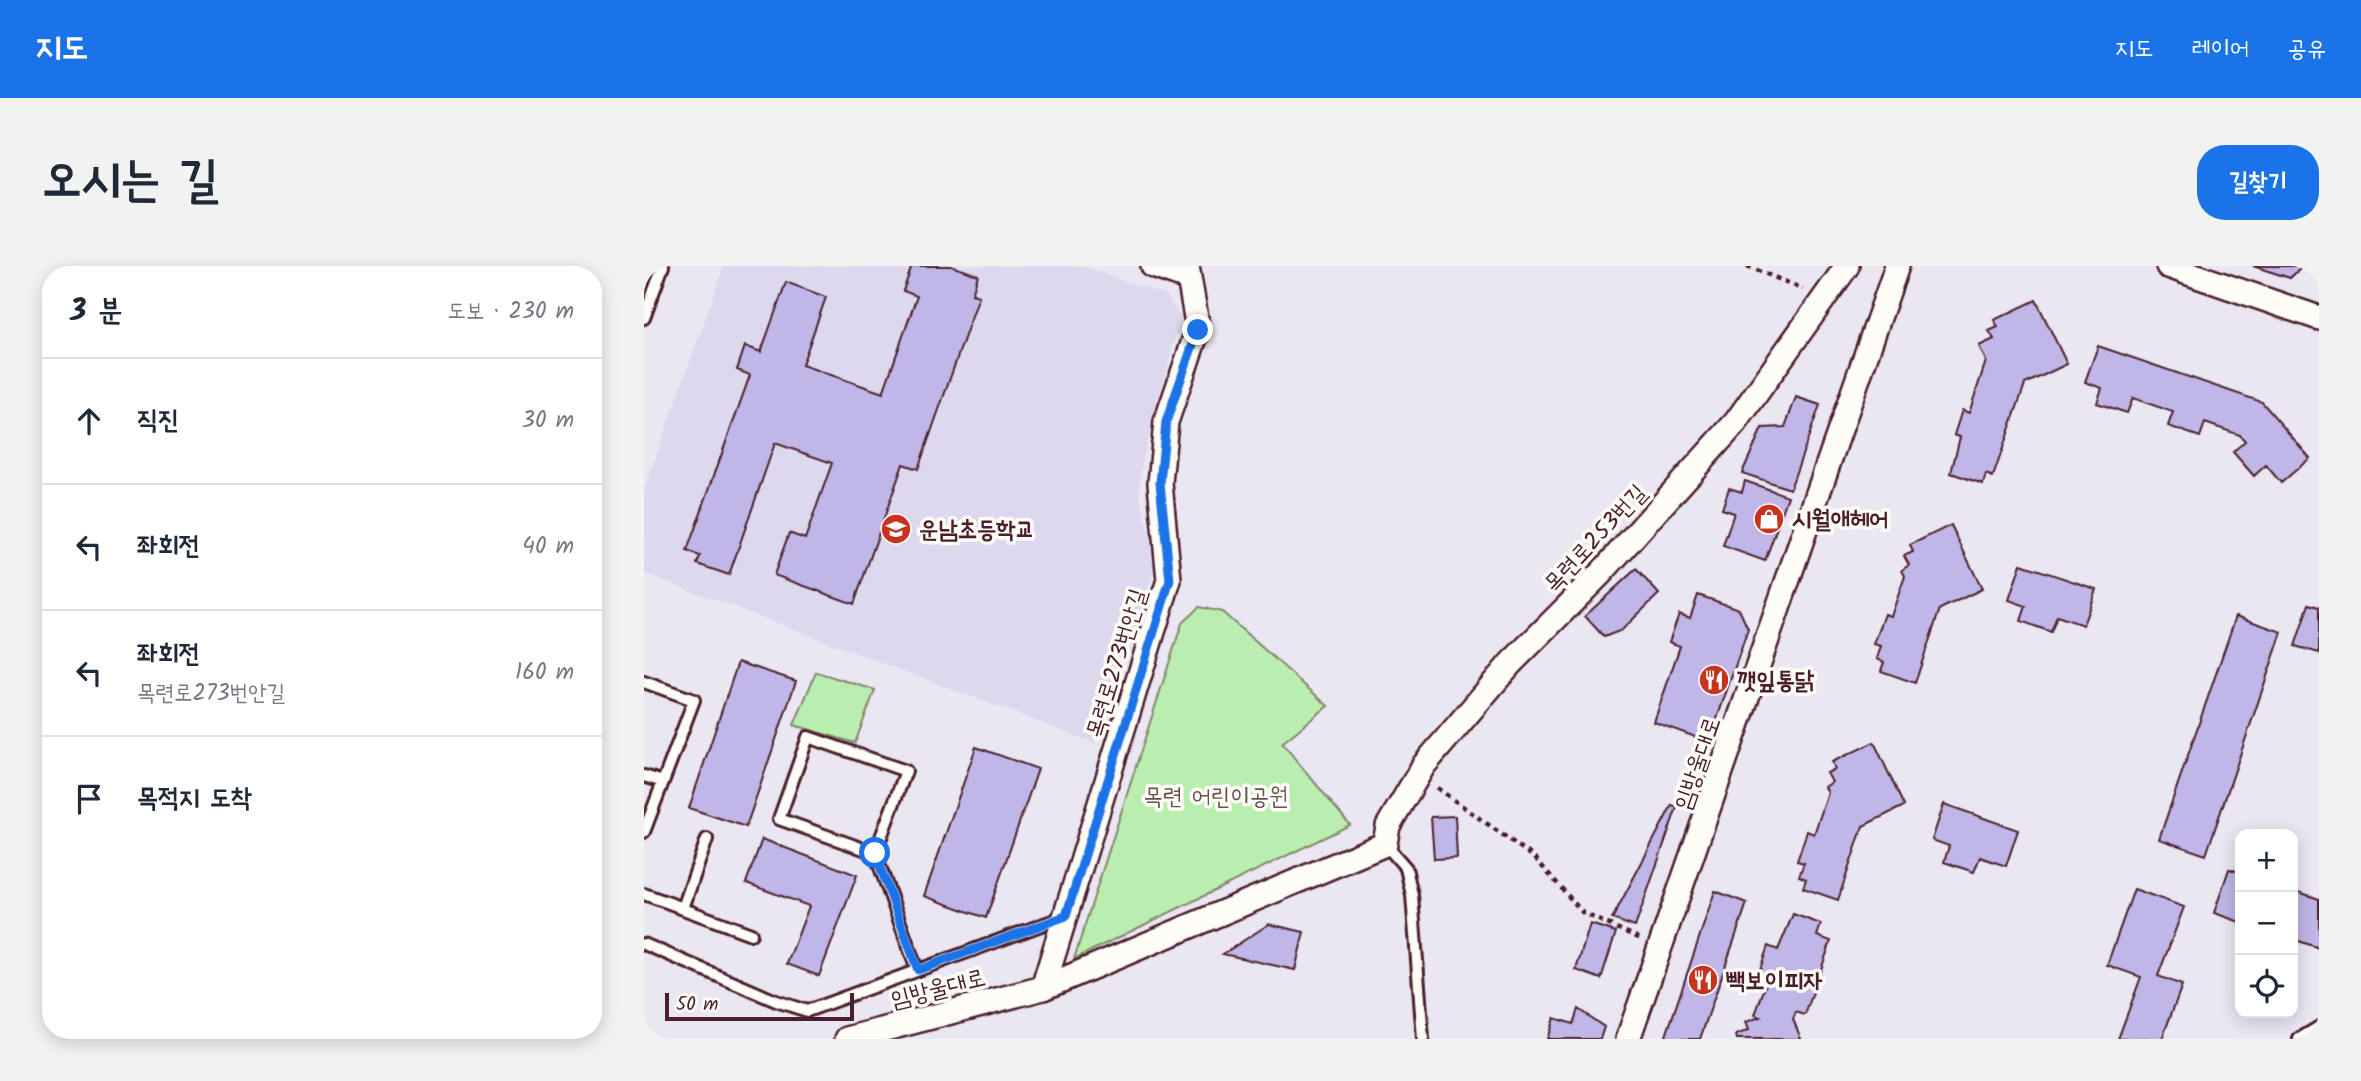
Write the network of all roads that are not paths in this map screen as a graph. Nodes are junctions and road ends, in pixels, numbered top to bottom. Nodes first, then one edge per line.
1 (663, 266) edge
2 (1153, 266) edge
3 (1847, 266) edge
4 (1897, 266) edge
5 (2168, 266) edge
6 (1187, 272) edge
7 (644, 318) edge
8 (2319, 318) edge
9 (644, 682) edge
10 (644, 776) edge
11 (663, 782) junction
12 (644, 832) edge
13 (707, 839) dead end
14 (1385, 844) junction
15 (875, 853) junction
16 (644, 894) edge
17 (1066, 916) junction
18 (751, 934) dead end
19 (644, 944) edge
20 (918, 970) junction
21 (1043, 988) junction
22 (2319, 1027) edge
23 (847, 1039) edge
24 (1423, 1039) edge
25 (1628, 1039) edge
26 (2299, 1039) edge

1 - 7 lane
2 - 6 street
3 - 14 street, 목련로253번길
4 - 25 street, 임방울대로
5 - 8 street
6 - 17 street, 목련로273번안길
9 - 11 lane
10 - 11 lane
11 - 12 lane
13 - 16 lane
14 - 21 street, 임방울대로
14 - 24 lane
15 - 15 lane
15 - 20 lane
16 - 18 lane
17 - 20 lane
17 - 21 street, 목련로273번안길
19 - 20 lane
21 - 23 street, 임방울대로
22 - 26 lane

